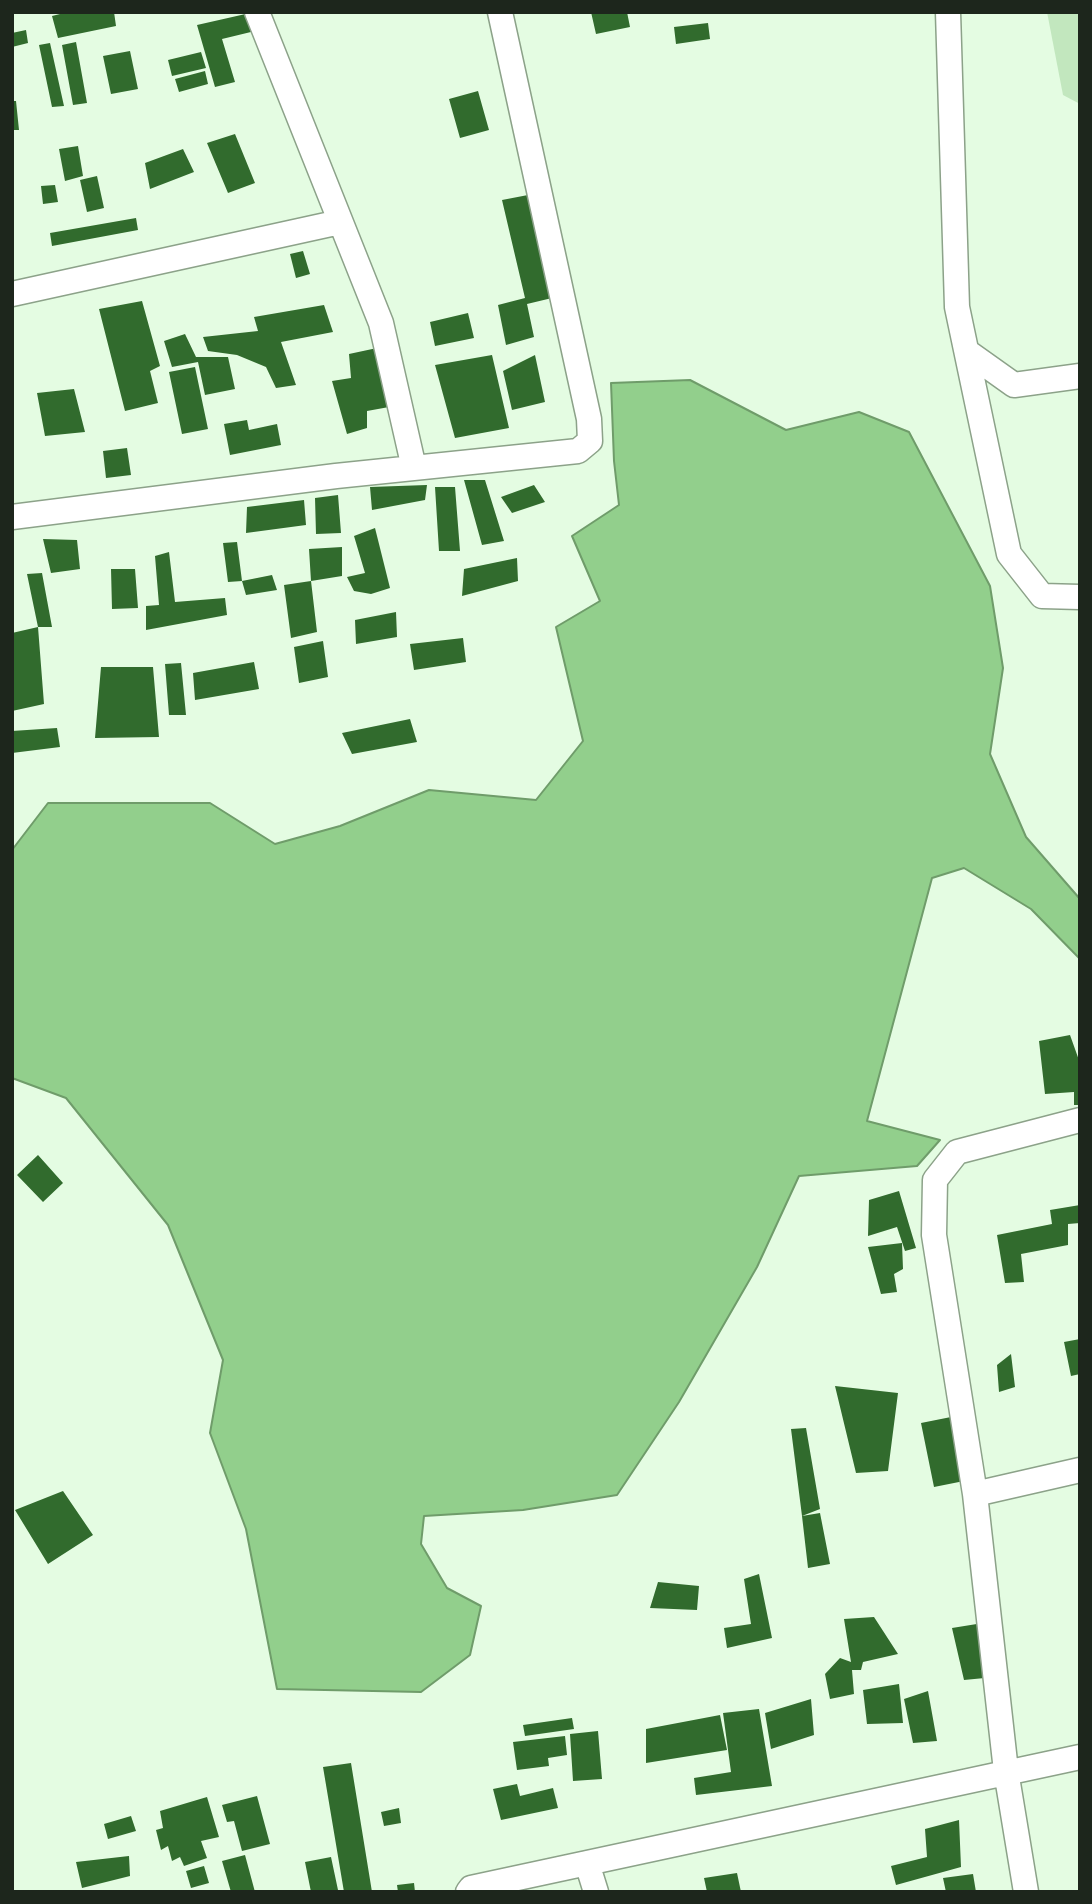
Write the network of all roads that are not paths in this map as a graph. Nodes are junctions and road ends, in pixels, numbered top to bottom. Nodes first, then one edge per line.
1 (257, 12) edge
2 (500, 12) edge
3 (948, 12) edge
4 (340, 222) junction
5 (12, 294) edge
6 (969, 353) junction
7 (1080, 376) edge
8 (414, 468) junction
9 (12, 517) edge
10 (1080, 597) edge
11 (1080, 1120) edge
12 (1080, 1469) edge
13 (975, 1494) junction
14 (1080, 1757) edge
15 (1006, 1771) junction
16 (587, 1863) junction
17 (468, 1892) edge
18 (596, 1892) edge
19 (1026, 1892) edge

1 - 4 street
2 - 8 street
3 - 6 street
4 - 5 street
4 - 8 street
6 - 7 street
6 - 10 street
8 - 9 street
11 - 13 street
12 - 13 street
13 - 15 street
14 - 15 street
15 - 16 street
15 - 19 street
16 - 17 street
16 - 18 street

